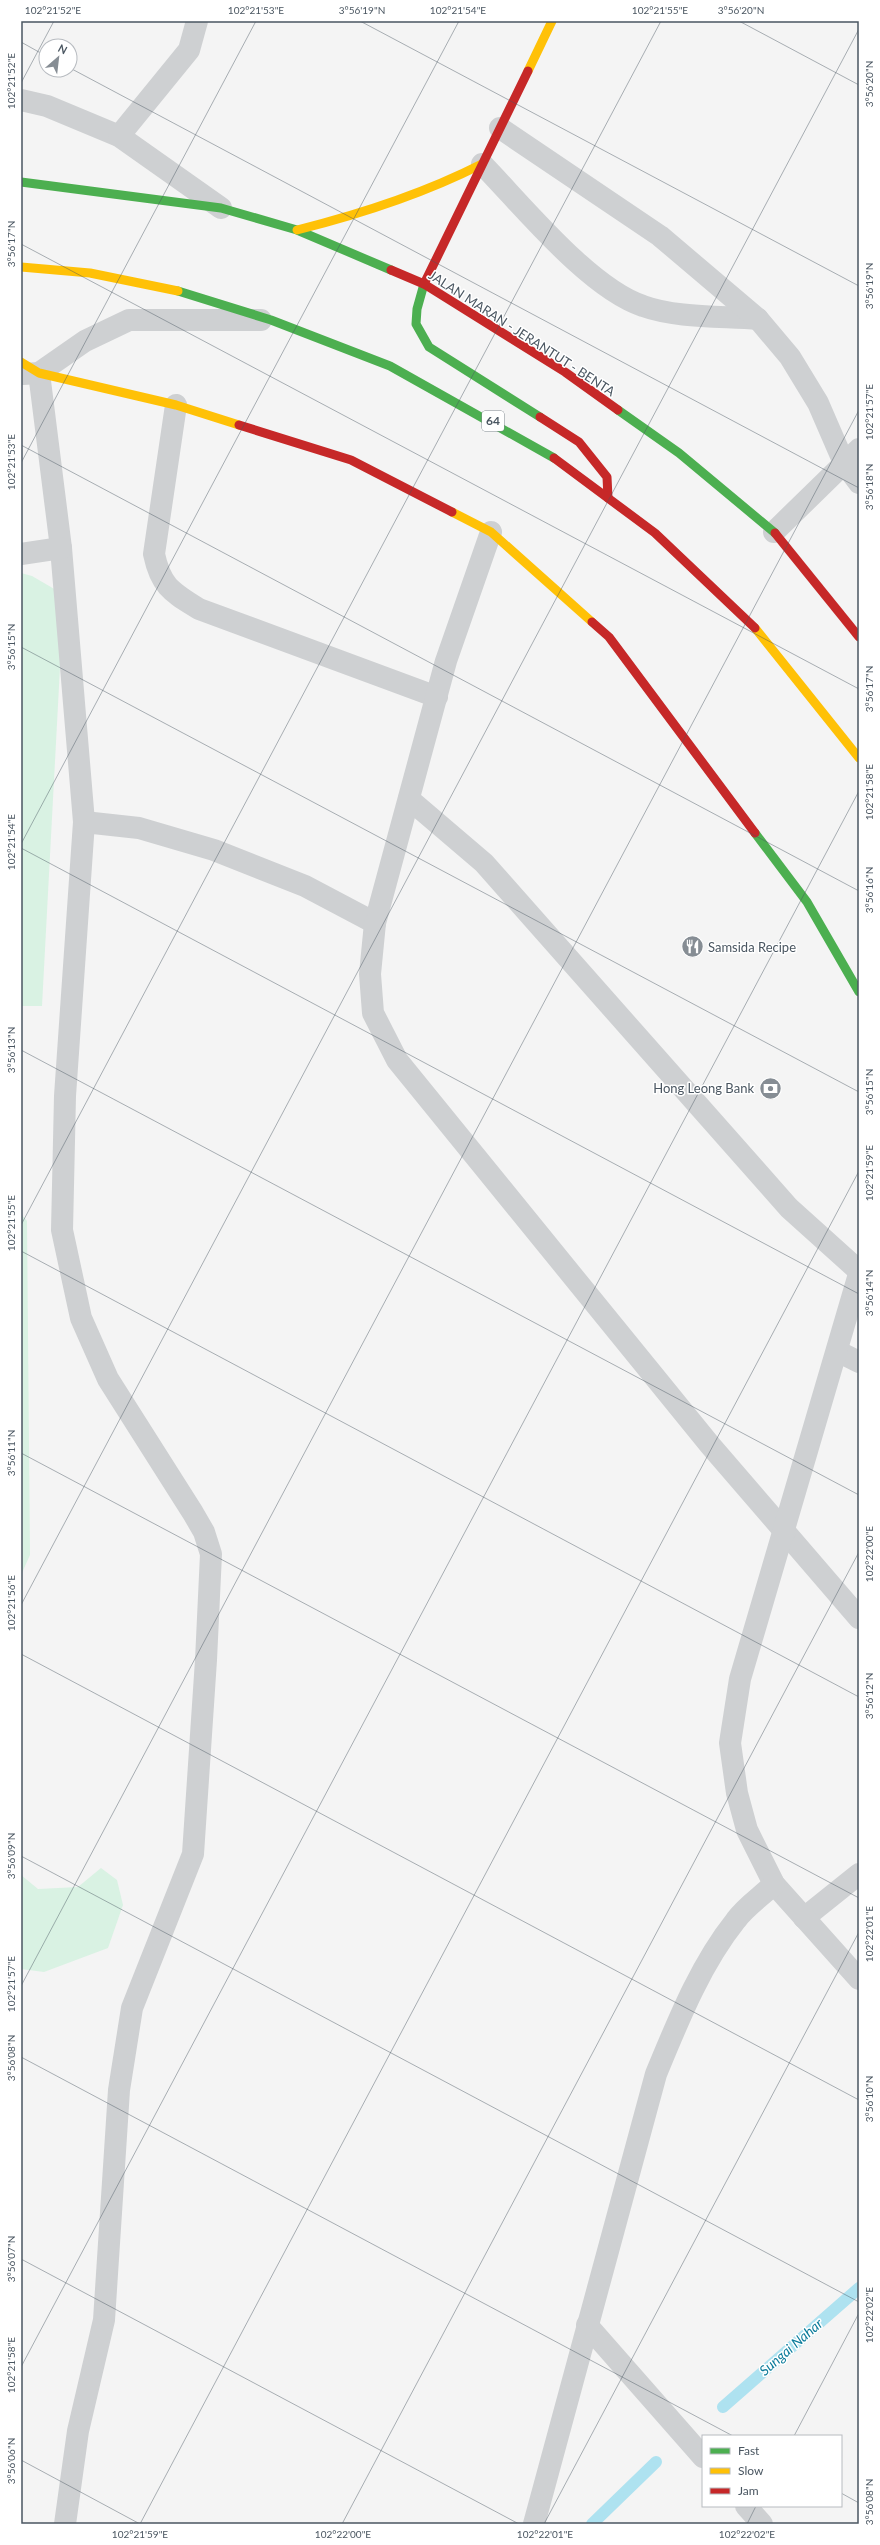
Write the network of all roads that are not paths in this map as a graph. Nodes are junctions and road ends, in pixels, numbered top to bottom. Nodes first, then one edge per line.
1 (197, 21) edge
2 (552, 21) edge
3 (21, 100) edge
4 (500, 128) junction
5 (118, 136) junction
6 (482, 164) junction
7 (21, 182) edge
8 (221, 208) junction
9 (297, 230) junction
10 (21, 267) edge
11 (424, 284) junction
12 (758, 319) junction
13 (271, 320) junction
14 (27, 370) edge
15 (176, 405) junction
16 (852, 456) edge
17 (859, 483) edge
18 (608, 498) junction
19 (490, 532) junction
20 (774, 532) junction
21 (61, 548) junction
22 (21, 554) edge
23 (859, 637) edge
24 (437, 697) junction
25 (859, 758) edge
26 (409, 799) junction
27 (84, 822) junction
28 (375, 923) junction
29 (859, 992) edge
30 (859, 1271) edge
31 (859, 1274) edge
32 (837, 1351) junction
33 (859, 1362) edge
34 (785, 1532) junction
35 (859, 1618) edge
36 (859, 1874) edge
37 (774, 1884) junction
38 (804, 1918) junction
39 (859, 1979) edge
40 (587, 2325) junction
41 (702, 2456) edge
42 (747, 2507) edge
43 (65, 2524) edge
44 (534, 2524) edge
45 (762, 2524) edge

1 - 5 street
2 - 4 main road
3 - 5 street
4 - 6 main road
4 - 12 street
5 - 8 street
6 - 9 main road
6 - 11 main road
6 - 12 street
7 - 8 main road, JALAN MARAN - JERANTUT - BENTA
8 - 9 main road, JALAN MARAN - JERANTUT - BENTA
9 - 11 main road, JALAN MARAN - JERANTUT - BENTA
10 - 13 main road, 64
11 - 18 main road
11 - 20 main road, JALAN MARAN - JERANTUT - BENTA
12 - 16 street
13 - 14 street
13 - 18 main road, 64
14 - 15 main road
14 - 21 street
15 - 19 main road
15 - 24 street
16 - 17 street
16 - 20 street
18 - 25 main road, 64
19 - 24 street
19 - 29 main road
20 - 23 main road, JALAN MARAN - JERANTUT - BENTA
21 - 22 street
21 - 27 street
24 - 26 street
26 - 28 street
26 - 30 street
27 - 28 street
27 - 43 street
28 - 34 street
31 - 32 street
32 - 33 street
32 - 34 street
34 - 35 street
34 - 37 street
36 - 38 street
37 - 38 street
37 - 40 street
38 - 39 street
40 - 41 street
40 - 44 street
42 - 45 street

